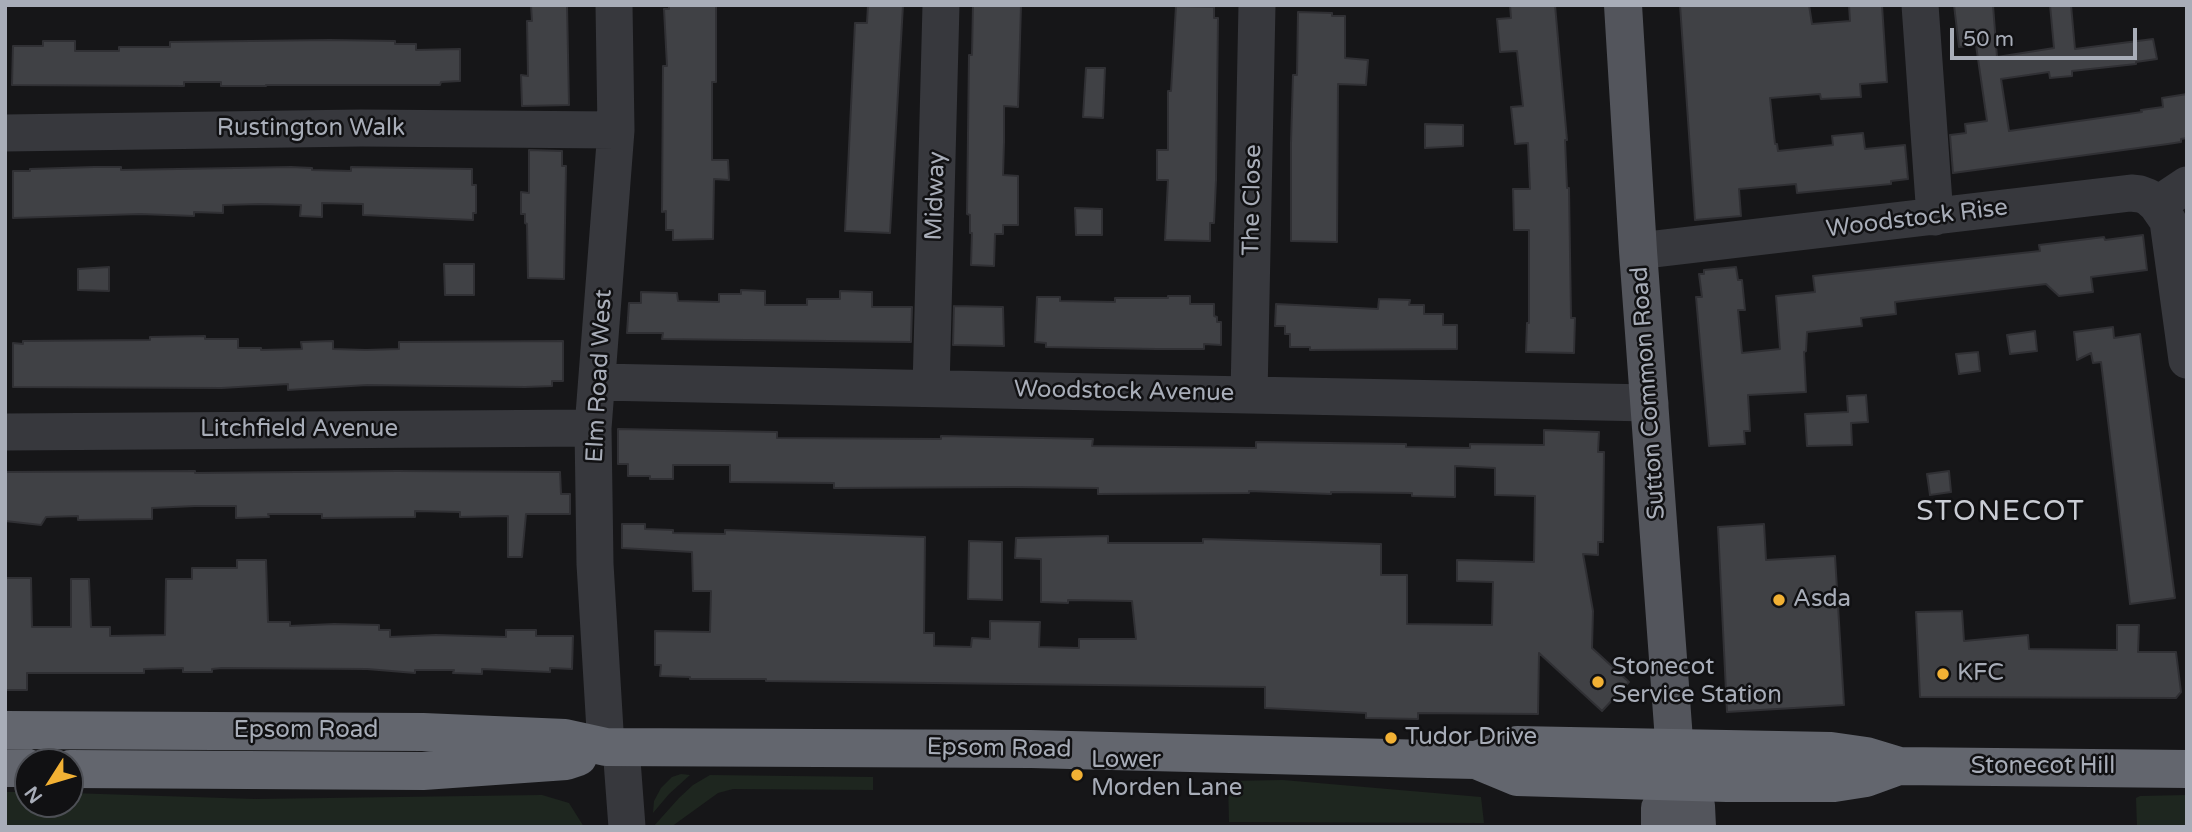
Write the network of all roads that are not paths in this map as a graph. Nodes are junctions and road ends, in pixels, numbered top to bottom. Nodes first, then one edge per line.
1 (614, 5) edge
2 (941, 5) edge
3 (1257, 5) edge
4 (1623, 5) edge
5 (1920, 5) edge
6 (617, 130) junction
7 (5, 133) edge
8 (2187, 185) edge
9 (2157, 205) junction
10 (1935, 217) junction
11 (1638, 251) junction
12 (2187, 360) edge
13 (598, 382) junction
14 (931, 388) junction
15 (1249, 395) junction
16 (1650, 403) junction
17 (593, 428) junction
18 (5, 432) edge
19 (5, 730) edge
20 (614, 747) junction
21 (1676, 765) junction
22 (2187, 768) edge
23 (84, 769) edge
24 (626, 827) edge
25 (1660, 827) edge
26 (1697, 827) edge

1 - 6 street, Elm Road West
2 - 14 street, Midway
3 - 15 street, The Close
4 - 11 main road, Sutton Common Road
5 - 10 street
6 - 7 street, Rustington Walk
6 - 13 street, Elm Road West
8 - 9 street
9 - 10 street, Woodstock Rise
9 - 12 street
10 - 11 street, Woodstock Rise
11 - 16 main road, Sutton Common Road
13 - 14 street, Woodstock Avenue
13 - 17 street, Elm Road West
14 - 15 street, Woodstock Avenue
15 - 16 street, Woodstock Avenue
16 - 21 main road, Sutton Common Road
17 - 18 street, Litchfield Avenue
17 - 20 street, Elm Road West
19 - 20 highway, Epsom Road
20 - 21 highway, Epsom Road
20 - 23 highway, Epsom Road
20 - 24 street
21 - 22 highway, Stonecot Hill
21 - 25 main road
21 - 26 main road

